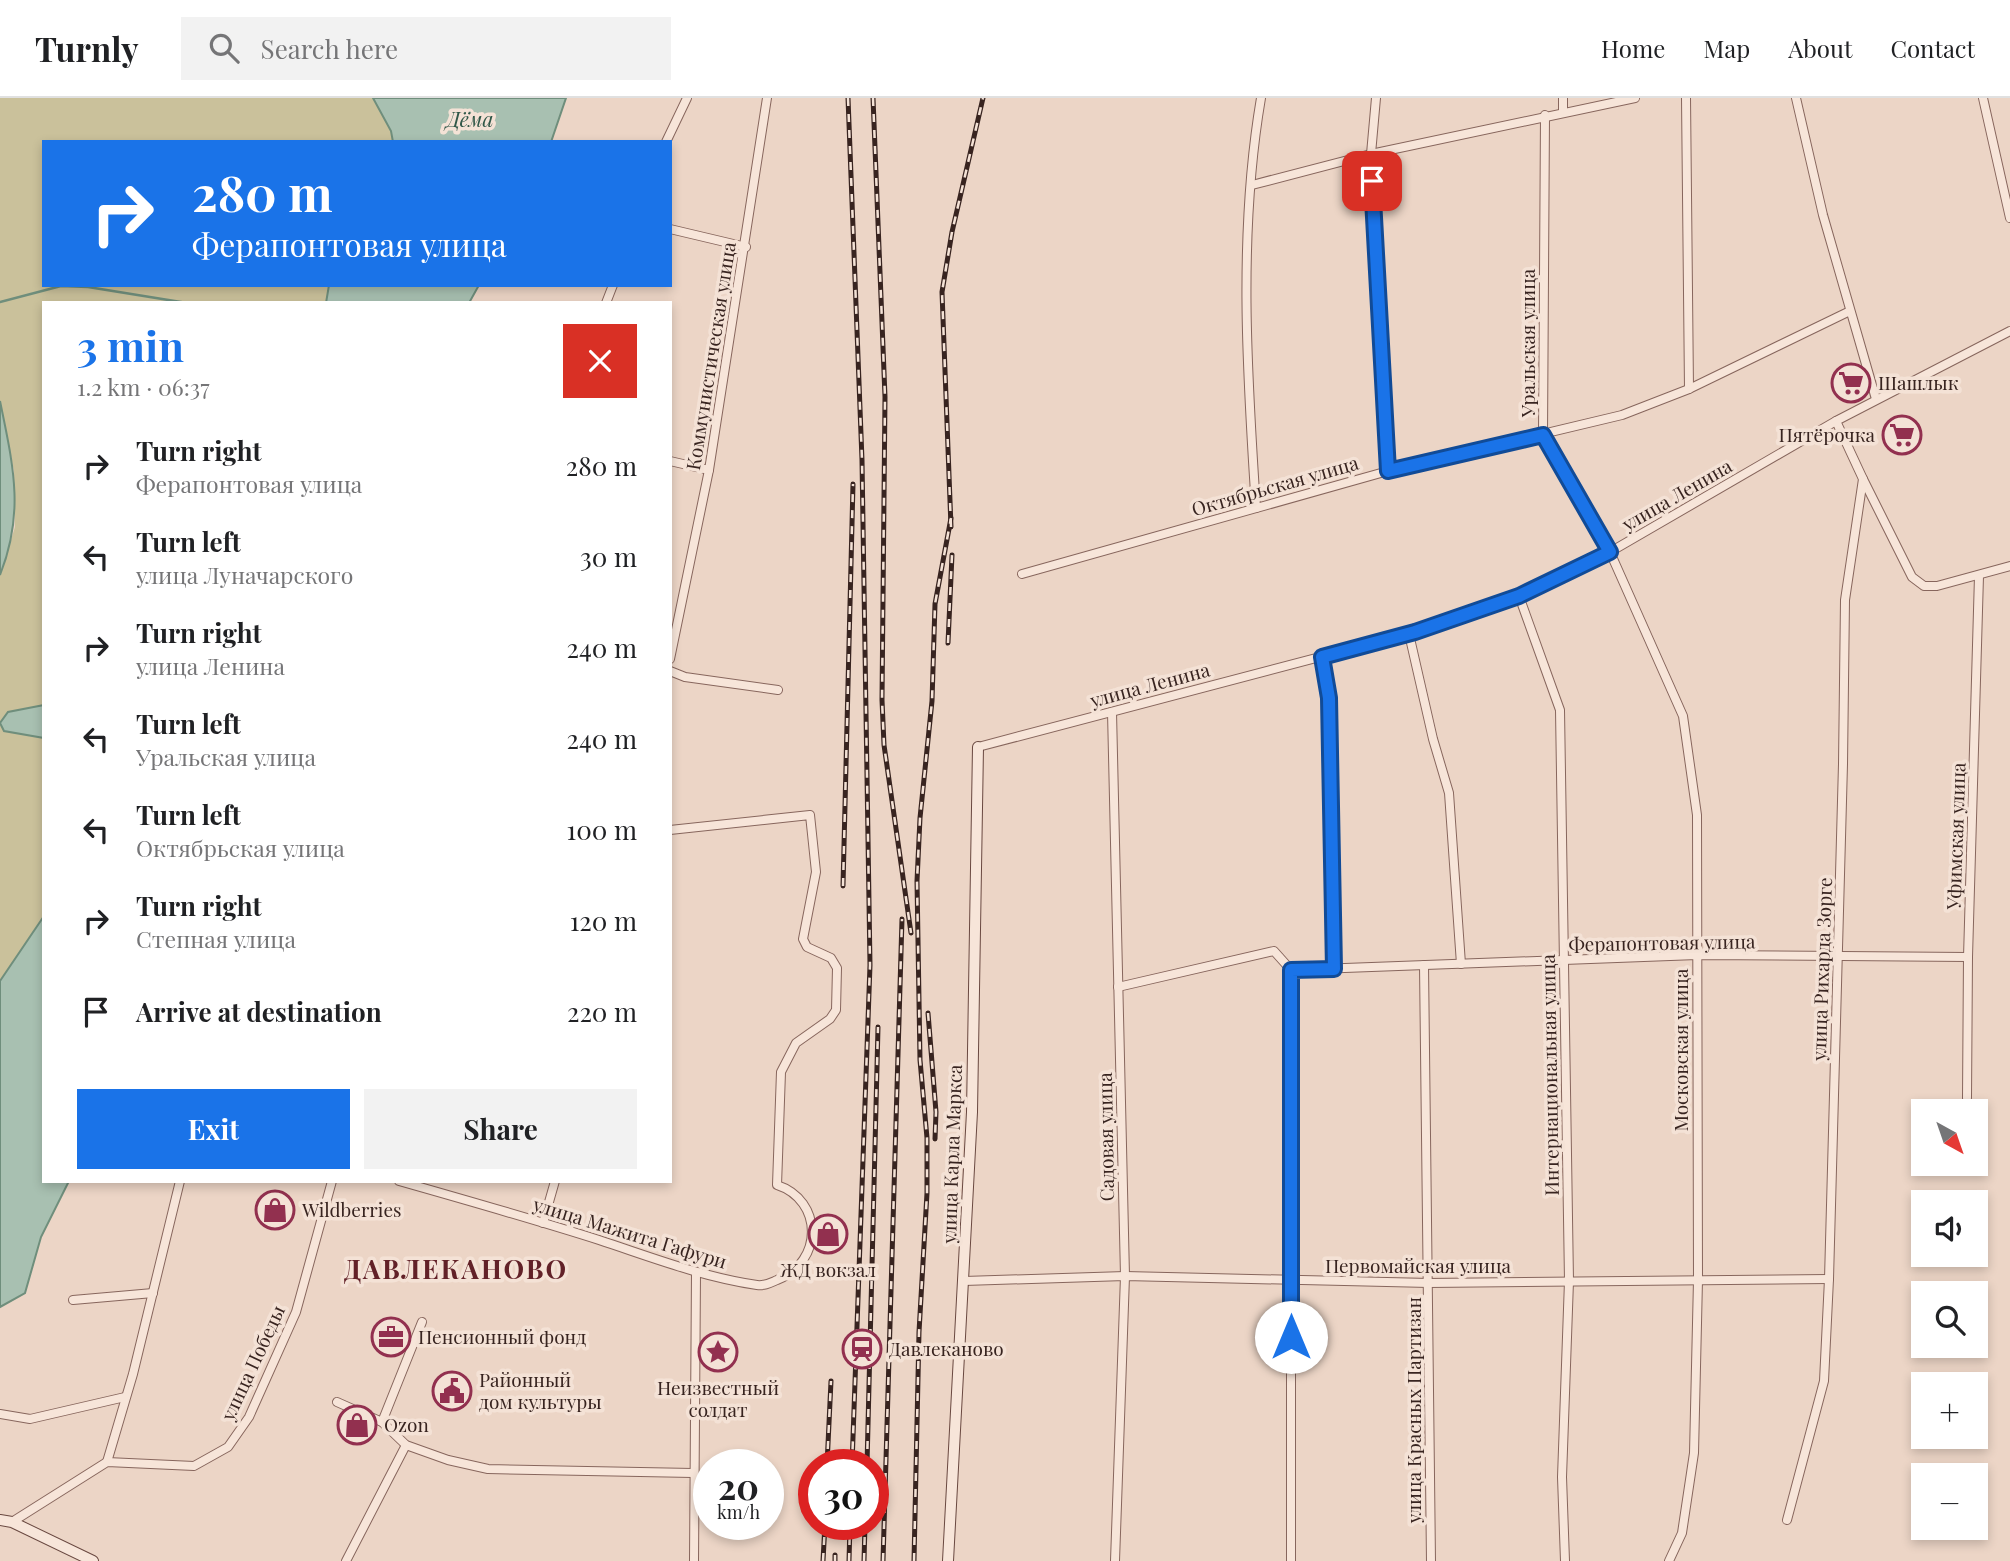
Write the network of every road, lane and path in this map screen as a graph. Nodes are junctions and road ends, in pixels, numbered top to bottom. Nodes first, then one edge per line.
1 (687, 98) edge
2 (767, 98) edge
3 (1261, 98) edge
4 (1377, 98) edge
5 (1563, 98) edge
6 (1634, 98) edge
7 (1686, 98) edge
8 (1796, 98) edge
9 (1983, 98) edge
10 (1563, 111) junction
11 (1545, 115) junction
12 (667, 140) edge
13 (1371, 155) junction
14 (1252, 185) junction
15 (2010, 218) edge
16 (672, 229) edge
17 (746, 247) junction
18 (1850, 311) junction
19 (2010, 331) edge
20 (1689, 389) junction
21 (1876, 399) junction
22 (1836, 421) junction
23 (1543, 435) junction
24 (672, 461) edge
25 (709, 470) junction
26 (1388, 471) junction
27 (1863, 479) junction
28 (1256, 508) junction
29 (1610, 552) junction
30 (2010, 566) edge
31 (1022, 574) dead end
32 (1979, 576) junction
33 (1519, 596) junction
34 (1409, 634) junction
35 (672, 649) edge
36 (1322, 657) junction
37 (672, 672) edge
38 (778, 690) dead end
39 (1112, 712) junction
40 (978, 747) joint
41 (672, 830) edge
42 (1697, 956) junction
43 (1837, 957) junction
44 (1968, 957) junction
45 (1564, 960) junction
46 (1461, 964) junction
47 (1424, 965) junction
48 (1334, 969) junction
49 (1291, 970) junction
50 (1118, 987) junction
51 (1967, 1098) dead end
52 (180, 1183) edge
53 (331, 1183) edge
54 (406, 1183) edge
55 (554, 1183) edge
56 (543, 1223) junction
57 (696, 1273) junction
58 (1125, 1276) junction
59 (1829, 1279) junction
60 (1698, 1280) junction
61 (964, 1281) junction
62 (1292, 1281) junction
63 (1569, 1281) junction
64 (1429, 1283) junction
65 (153, 1293) junction
66 (73, 1300) dead end
67 (422, 1322) dead end
68 (125, 1397) junction
69 (337, 1402) dead end
70 (0, 1414) edge
71 (382, 1422) junction
72 (406, 1445) junction
73 (693, 1449) edge
74 (107, 1462) junction
75 (693, 1473) edge
76 (1787, 1520) dead end
77 (6, 1521) edge
78 (694, 1540) edge
79 (93, 1561) edge
80 (346, 1561) edge
81 (694, 1561) edge
82 (948, 1561) edge
83 (1115, 1561) edge
84 (1291, 1561) edge
85 (1431, 1561) edge
86 (1565, 1561) edge
87 (1669, 1561) edge

1 - 12 street
2 - 17 street, Коммунистическая улица
3 - 14 street
4 - 13 street
5 - 10 street
6 - 10 street
7 - 20 street
8 - 18 street
9 - 15 street
10 - 11 street
11 - 13 street
11 - 23 street, Уральская улица
13 - 14 street
13 - 26 street
14 - 28 street
16 - 17 street
17 - 25 street, Коммунистическая улица
18 - 20 street, Октябрьская улица
18 - 21 street
19 - 21 street, улица Ленина
20 - 23 street, Октябрьская улица
21 - 22 street, улица Ленина
22 - 27 street
22 - 29 street, улица Ленина
23 - 26 street, Октябрьская улица
23 - 29 street, Уральская улица
24 - 25 street
25 - 35 street, Коммунистическая улица
26 - 28 street, Октябрьская улица
27 - 32 street
27 - 43 street, улица Рихарда Зорге
28 - 31 street, Октябрьская улица
29 - 33 street, улица Ленина
29 - 42 street, Московская улица
30 - 32 street
32 - 44 street, Уфимская улица
33 - 34 street, улица Ленина
33 - 45 street, Интернациональная улица
34 - 36 street, улица Ленина
34 - 46 street
36 - 39 street, улица Ленина
36 - 48 street
37 - 38 street
39 - 40 street, улица Ленина
39 - 50 street, Садовая улица
40 - 61 street, улица Карла Маркса
41 - 57 street, улица Мажита Гафури
42 - 43 street, Ферапонтовая улица
42 - 45 street, Ферапонтовая улица
42 - 60 street, Московская улица
43 - 44 street, Ферапонтовая улица
43 - 59 street, улица Рихарда Зорге
44 - 51 street, Уфимская улица
45 - 46 street, Ферапонтовая улица
45 - 63 street, Интернациональная улица
46 - 47 street, Ферапонтовая улица
47 - 48 street, Ферапонтовая улица
47 - 64 street, улица Красных Партизан
48 - 49 street, Ферапонтовая улица
49 - 50 street
49 - 62 street
50 - 58 street, Садовая улица
52 - 65 street
53 - 74 street, улица Победы
54 - 56 street, улица Мажита Гафури
55 - 56 street
56 - 57 street, улица Мажита Гафури
57 - 73 street
58 - 61 street, Первомайская улица
58 - 62 street, Первомайская улица
58 - 83 street, Садовая улица
59 - 60 street, Первомайская улица
59 - 76 street, улица Рихарда Зорге
60 - 63 street, Первомайская улица
60 - 87 street, Московская улица
61 - 82 street, улица Карла Маркса
62 - 64 street, Первомайская улица
62 - 84 street
63 - 64 street, Первомайская улица
63 - 86 street, Интернациональная улица
64 - 85 street, улица Красных Партизан
65 - 66 street
65 - 68 street
67 - 71 street
68 - 70 street
68 - 74 street
69 - 71 street
71 - 72 street
72 - 75 street
72 - 80 street
74 - 77 street
77 - 79 street
78 - 81 street

